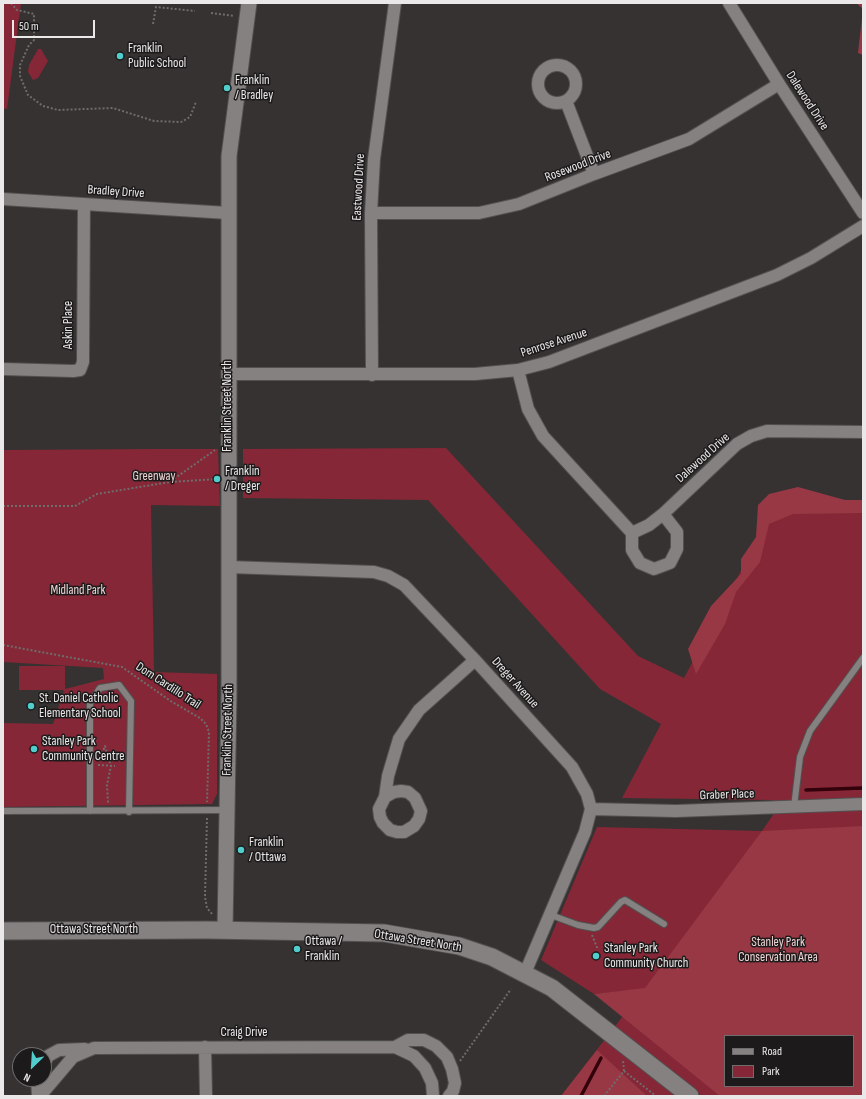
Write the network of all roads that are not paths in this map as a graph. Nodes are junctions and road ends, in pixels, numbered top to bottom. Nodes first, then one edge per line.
1 (249, 3) edge
2 (395, 3) edge
3 (729, 3) edge
4 (779, 84) junction
5 (566, 101) dead end
6 (594, 174) junction
7 (3, 199) edge
8 (84, 204) junction
9 (228, 213) junction
10 (370, 213) junction
11 (863, 213) edge
12 (863, 226) edge
13 (3, 369) edge
14 (518, 370) junction
15 (228, 374) junction
16 (372, 375) junction
17 (863, 432) edge
18 (663, 514) junction
19 (632, 533) junction
20 (229, 567) junction
21 (863, 658) edge
22 (475, 660) junction
23 (385, 797) dead end
24 (863, 804) edge
25 (794, 807) junction
26 (591, 809) junction
27 (228, 810) junction
28 (3, 811) edge
29 (90, 811) junction
30 (129, 812) junction
31 (551, 915) junction
32 (664, 924) dead end
33 (225, 930) junction
34 (3, 931) edge
35 (525, 973) junction
36 (205, 1047) junction
37 (395, 1047) junction
38 (94, 1048) junction
39 (52, 1054) edge
40 (39, 1096) edge
41 (206, 1096) edge
42 (433, 1096) edge
43 (449, 1096) edge
44 (690, 1096) edge

1 - 9 street, Franklin Street North
2 - 10 street, Eastwood Drive
3 - 4 street, Dalewood Drive
4 - 6 street, Rosewood Drive
4 - 11 street, Dalewood Drive
5 - 6 street
6 - 10 street, Rosewood Drive
7 - 8 street, Bradley Drive
8 - 9 street, Bradley Drive
8 - 13 street, Askin Place
9 - 15 street, Franklin Street North
10 - 16 street, Eastwood Drive
12 - 14 street, Penrose Avenue
14 - 16 street, Penrose Avenue
14 - 19 street
15 - 16 street, Penrose Avenue
15 - 20 street, Franklin Street North
17 - 18 street, Dalewood Drive
18 - 19 street, Dalewood Drive
18 - 19 street
20 - 22 street, Dreger Avenue
20 - 27 street, Franklin Street North
21 - 25 lane
22 - 23 street
22 - 26 street, Dreger Avenue
24 - 25 street, Graber Place
25 - 26 street, Graber Place
26 - 31 street
27 - 30 lane
27 - 33 street, Franklin Street North
28 - 29 lane
29 - 30 lane
29 - 30 lane
31 - 32 lane
31 - 35 street
33 - 34 main road, Ottawa Street North
33 - 35 main road, Ottawa Street North
35 - 44 main road, Ottawa Street North
36 - 37 street, Craig Drive
36 - 38 street, Craig Drive
36 - 41 street
37 - 42 street, Craig Drive
37 - 43 street, Craig Drive
38 - 39 street, Craig Drive
38 - 40 street, Craig Drive

